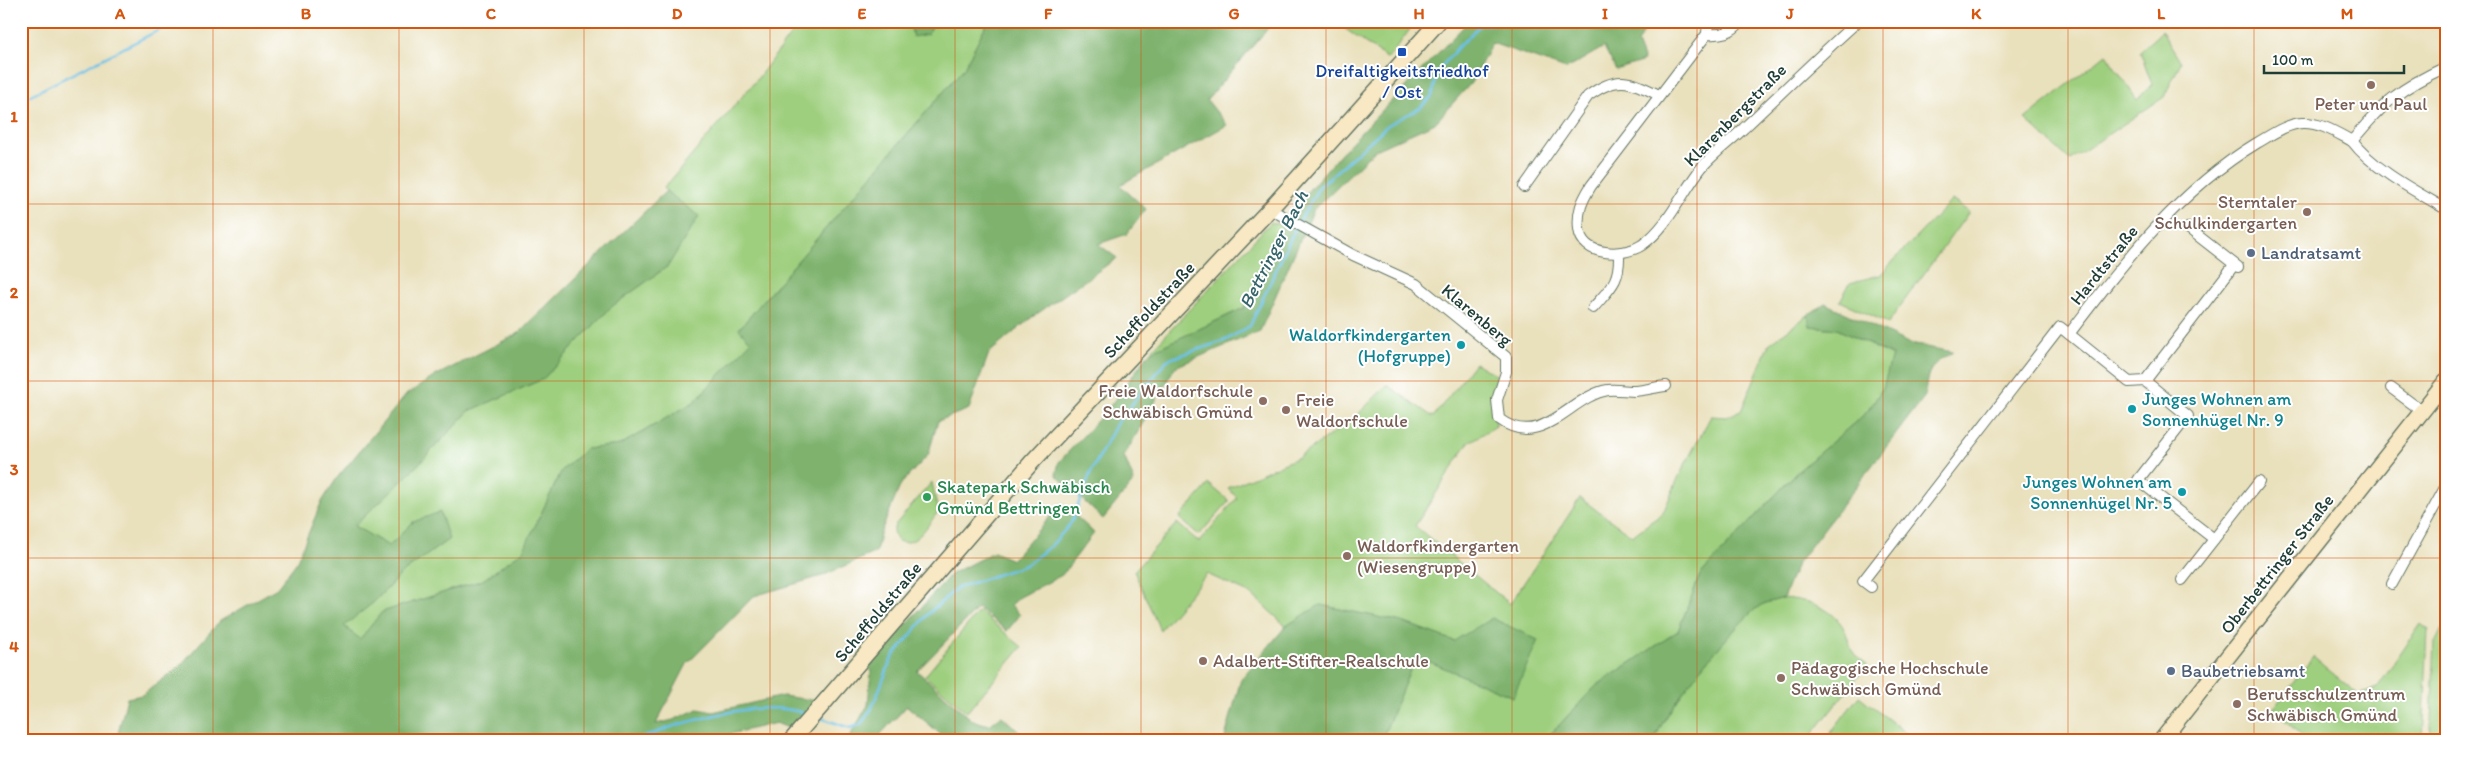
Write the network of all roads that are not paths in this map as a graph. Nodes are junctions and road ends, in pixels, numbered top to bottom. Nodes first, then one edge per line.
1 (1439, 21) edge
2 (1708, 21) edge
3 (1741, 21) edge
4 (1858, 21) edge
5 (1707, 34) junction
6 (2446, 67) edge
7 (1659, 95) junction
8 (2352, 141) junction
9 (1524, 187) dead end
10 (2446, 209) edge
11 (1275, 213) junction
12 (2188, 228) dead end
13 (1619, 254) junction
14 (1593, 308) dead end
15 (2069, 334) junction
16 (2145, 381) junction
17 (2446, 381) edge
18 (1666, 386) dead end
19 (2392, 388) dead end
20 (2422, 411) junction
21 (2259, 482) dead end
22 (2446, 486) edge
23 (2214, 539) junction
24 (2182, 580) dead end
25 (2392, 584) dead end
26 (1871, 587) dead end
27 (791, 741) edge
28 (2162, 741) edge

1 - 11 main road, Scheffoldstraße
2 - 5 street
3 - 5 street
4 - 13 street, Klarenbergstraße
5 - 7 street
6 - 8 street
7 - 9 street
7 - 13 street
8 - 10 street, Hardtstraße
8 - 15 street, Hardtstraße
11 - 18 street, Klarenberg
11 - 27 main road, Scheffoldstraße
12 - 16 street
13 - 14 street
15 - 16 street
15 - 26 street
16 - 23 street
17 - 20 main road, Oberbettringer Straße
19 - 20 street
20 - 28 main road, Oberbettringer Straße
21 - 23 street
22 - 25 street
23 - 24 street

